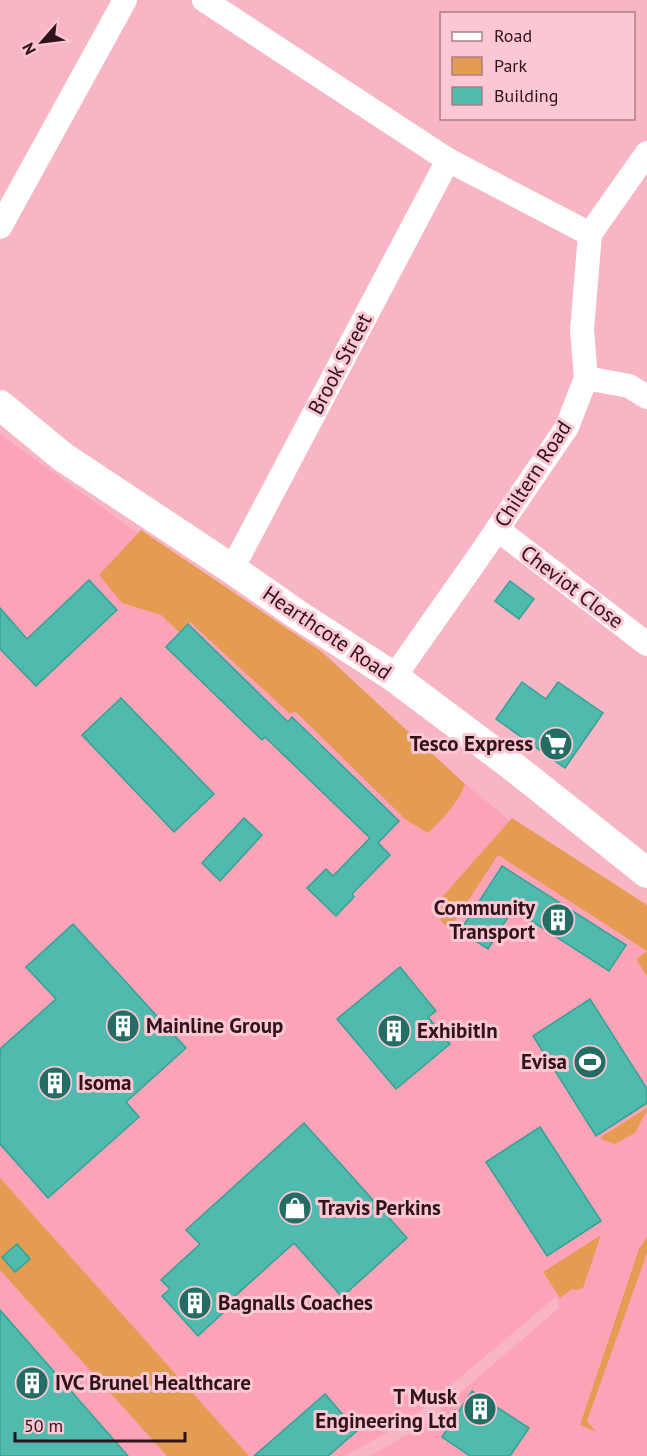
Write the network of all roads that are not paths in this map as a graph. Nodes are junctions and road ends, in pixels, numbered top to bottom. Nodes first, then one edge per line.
1 (125, 0) edge
2 (204, 0) edge
3 (647, 153) edge
4 (448, 160) junction
5 (0, 227) edge
6 (590, 234) junction
7 (586, 378) junction
8 (647, 397) edge
9 (0, 405) edge
10 (496, 529) junction
11 (232, 569) junction
12 (647, 644) edge
13 (394, 677) junction
14 (647, 873) edge

1 - 5 street
2 - 4 street
3 - 6 street
4 - 6 street
4 - 11 street, Brook Street
6 - 7 street, Chiltern Road
7 - 8 street
7 - 10 street, Chiltern Road
9 - 11 street, Hearthcote Road
10 - 12 street, Cheviot Close
10 - 13 street, Chiltern Road
11 - 13 street, Hearthcote Road
13 - 14 street, Hearthcote Road

